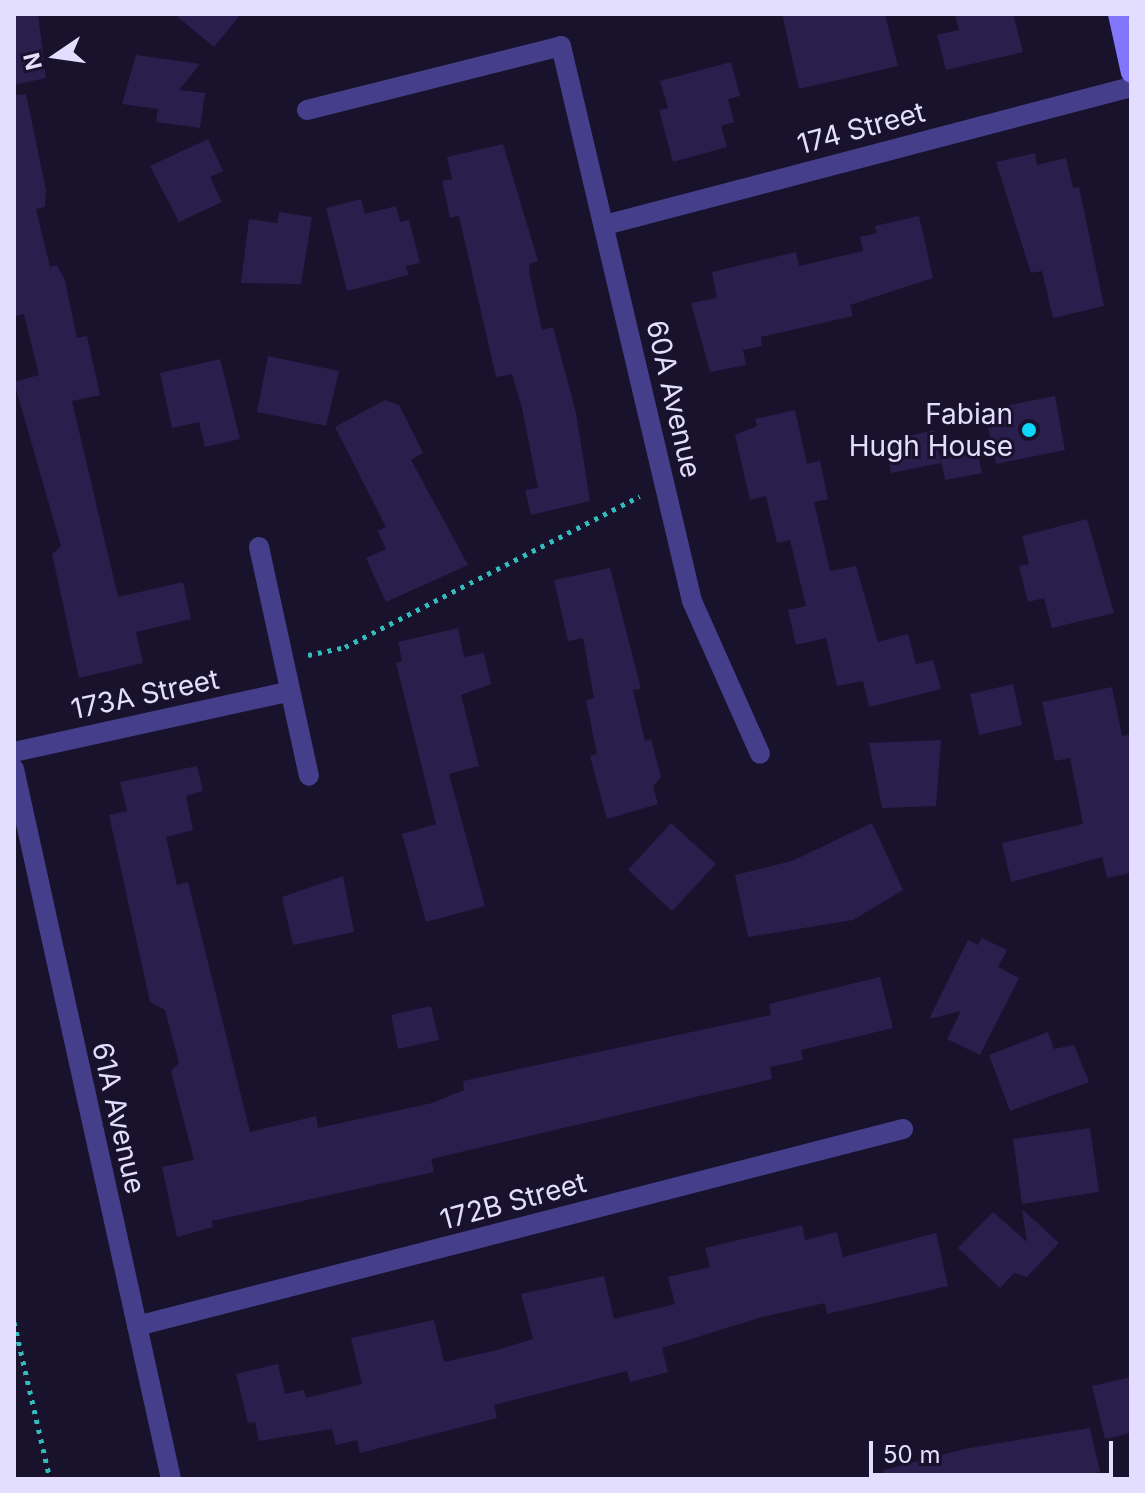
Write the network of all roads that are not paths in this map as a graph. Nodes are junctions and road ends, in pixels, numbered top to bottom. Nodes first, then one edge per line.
1 (1118, 14) edge
2 (1131, 73) edge
3 (1131, 87) edge
4 (307, 110) dead end
5 (605, 225) junction
6 (259, 547) dead end
7 (288, 692) junction
8 (14, 752) edge
9 (760, 754) dead end
10 (14, 769) edge
11 (309, 776) dead end
12 (903, 1129) dead end
13 (137, 1326) junction
14 (171, 1479) edge

1 - 2 street
3 - 5 street, 174 Street
4 - 5 street, 60A Avenue
5 - 9 street, 60A Avenue
6 - 7 street
7 - 8 street, 173A Street
7 - 11 street
10 - 13 street, 61A Avenue
12 - 13 street, 172B Street
13 - 14 street, 61A Avenue

